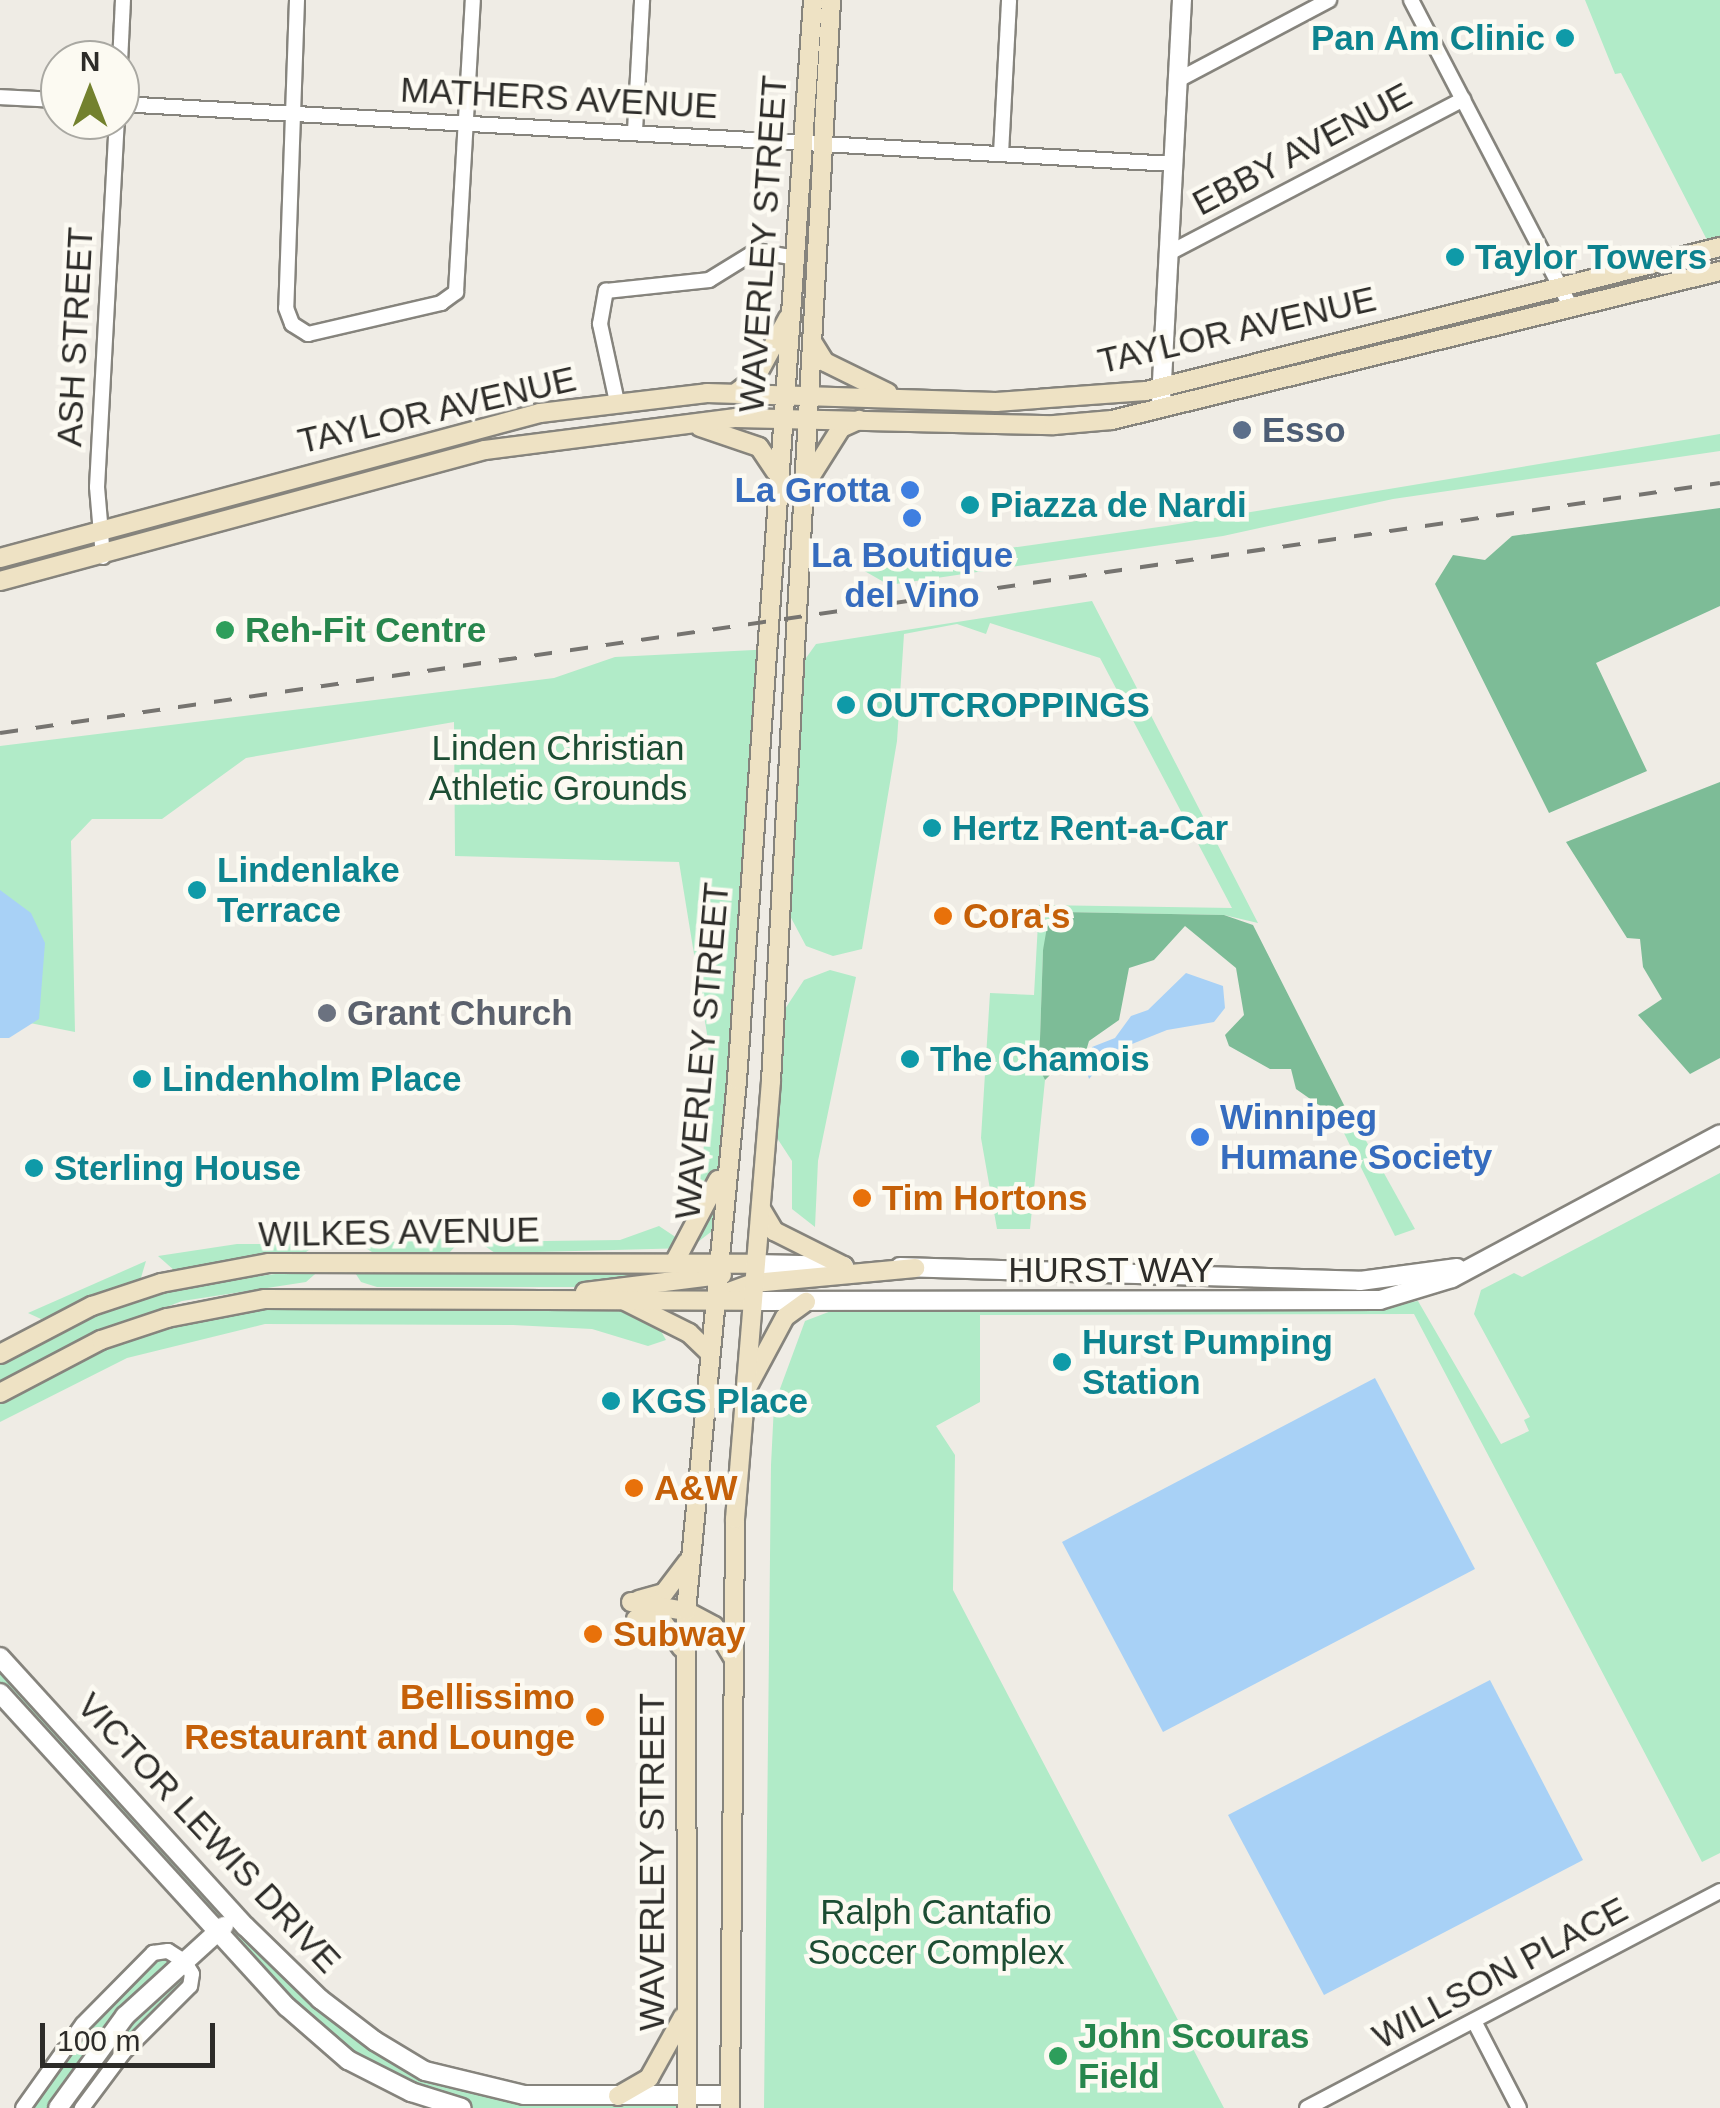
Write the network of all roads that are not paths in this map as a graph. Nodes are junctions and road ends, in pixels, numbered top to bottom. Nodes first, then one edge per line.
1 (124, 0) edge
2 (297, 0) edge
3 (473, 0) edge
4 (642, 0) edge
5 (813, 0) edge
6 (832, 0) edge
7 (1008, 0) edge
8 (1182, 0) edge
9 (1330, 0) edge
10 (1412, 0) edge
11 (121, 40) edge
12 (1178, 80) junction
13 (0, 97) edge
14 (40, 99) edge
15 (1463, 99) junction
16 (140, 105) edge
17 (290, 113) junction
18 (466, 123) junction
19 (635, 131) junction
20 (116, 140) edge
21 (814, 143) junction
22 (1000, 154) junction
23 (1174, 164) junction
24 (1720, 247) edge
25 (1169, 253) junction
26 (796, 258) junction
27 (1720, 272) edge
28 (1560, 287) junction
29 (1571, 308) junction
30 (793, 309) junction
31 (814, 343) junction
32 (1162, 387) junction
33 (737, 392) junction
34 (784, 393) junction
35 (810, 393) junction
36 (898, 397) junction
37 (617, 402) junction
38 (1160, 410) junction
39 (782, 418) junction
40 (808, 418) junction
41 (860, 420) junction
42 (685, 423) junction
43 (776, 474) junction
44 (804, 487) junction
45 (99, 533) junction
46 (103, 557) junction
47 (0, 558) edge
48 (0, 580) edge
49 (1720, 1134) edge
50 (728, 1156) junction
51 (761, 1209) junction
52 (674, 1262) junction
53 (756, 1264) junction
54 (844, 1266) junction
55 (915, 1268) junction
56 (1462, 1268) junction
57 (715, 1269) junction
58 (753, 1292) junction
59 (572, 1297) junction
60 (618, 1297) junction
61 (713, 1299) junction
62 (806, 1302) junction
63 (710, 1353) junction
64 (0, 1354) edge
65 (745, 1390) junction
66 (0, 1392) edge
67 (690, 1558) junction
68 (634, 1610) junction
69 (686, 1610) junction
70 (683, 1651) junction
71 (0, 1657) edge
72 (735, 1662) junction
73 (0, 1694) edge
74 (1720, 1891) edge
75 (235, 1915) junction
76 (218, 1932) junction
77 (184, 1961) junction
78 (686, 2007) junction
79 (1474, 2021) junction
80 (618, 2096) junction
81 (687, 2102) edge
82 (730, 2102) edge
83 (23, 2108) edge
84 (58, 2108) edge
85 (82, 2108) edge
86 (462, 2108) edge
87 (1308, 2108) edge
88 (1519, 2108) edge

1 - 11 street
2 - 17 street
3 - 18 street
4 - 19 street
5 - 21 main road, WAVERLEY STREET
6 - 21 main road, WAVERLEY STREET
7 - 22 street
8 - 12 street
9 - 12 street
10 - 15 street
12 - 23 street
13 - 14 street
15 - 25 street, EBBY AVENUE
15 - 28 street
16 - 17 street, MATHERS AVENUE
17 - 18 street, MATHERS AVENUE
17 - 18 street
18 - 19 street, MATHERS AVENUE
19 - 21 street, MATHERS AVENUE
20 - 45 street, ASH STREET
21 - 22 street, MATHERS AVENUE
21 - 26 main road, WAVERLEY STREET
21 - 31 main road, WAVERLEY STREET
22 - 23 street, MATHERS AVENUE
23 - 25 street
24 - 28 main road, TAYLOR AVENUE
25 - 32 street
26 - 30 main road, WAVERLEY STREET
26 - 37 street
27 - 29 main road, TAYLOR AVENUE
28 - 29 street
28 - 32 main road, TAYLOR AVENUE
29 - 38 main road, TAYLOR AVENUE
30 - 33 main road
30 - 34 main road, WAVERLEY STREET
31 - 35 main road, WAVERLEY STREET
31 - 36 main road
32 - 36 main road, TAYLOR AVENUE
32 - 38 street
33 - 34 main road, TAYLOR AVENUE
33 - 37 main road, TAYLOR AVENUE
34 - 35 main road, TAYLOR AVENUE
34 - 39 main road, WAVERLEY STREET
35 - 36 main road, TAYLOR AVENUE
35 - 40 main road, WAVERLEY STREET
37 - 45 main road, TAYLOR AVENUE
38 - 41 main road, TAYLOR AVENUE
39 - 40 main road, TAYLOR AVENUE
39 - 42 main road, TAYLOR AVENUE
39 - 43 main road, WAVERLEY STREET
40 - 41 main road, TAYLOR AVENUE
40 - 44 main road, WAVERLEY STREET
41 - 44 main road
42 - 43 main road
42 - 46 main road, TAYLOR AVENUE
43 - 50 main road, WAVERLEY STREET
44 - 51 main road, WAVERLEY STREET
45 - 46 street, ASH STREET
45 - 47 main road, TAYLOR AVENUE
46 - 48 main road, TAYLOR AVENUE
49 - 56 street, HURST WAY
50 - 52 main road
50 - 57 main road, WAVERLEY STREET
51 - 53 main road, WAVERLEY STREET
51 - 54 main road
52 - 57 main road, WILKES AVENUE
52 - 64 main road, WILKES AVENUE
53 - 54 street, HURST WAY
53 - 57 main road, WILKES AVENUE
53 - 58 main road, WAVERLEY STREET
54 - 55 street, HURST WAY
55 - 56 street, HURST WAY
55 - 58 main road, WILKES AVENUE
56 - 62 street, HURST WAY
57 - 59 main road
57 - 61 main road, WAVERLEY STREET
58 - 61 main road, WILKES AVENUE
58 - 62 street, HURST WAY
58 - 65 main road, WAVERLEY STREET
59 - 60 main road, WILKES AVENUE
59 - 66 main road, WILKES AVENUE
60 - 61 main road, WILKES AVENUE
60 - 63 main road
61 - 63 main road, WAVERLEY STREET
62 - 65 main road
63 - 67 main road, WAVERLEY STREET
65 - 72 main road, WAVERLEY STREET
67 - 68 main road
67 - 69 main road, WAVERLEY STREET
68 - 69 main road
68 - 70 main road
69 - 70 main road, WAVERLEY STREET
69 - 72 main road
70 - 78 main road, WAVERLEY STREET
71 - 75 street, VICTOR LEWIS DRIVE
72 - 82 main road, WAVERLEY STREET
73 - 76 street, VICTOR LEWIS DRIVE
74 - 79 street, WILLSON PLACE
75 - 76 street
75 - 80 street, VICTOR LEWIS DRIVE
76 - 77 street
76 - 86 street, VICTOR LEWIS DRIVE
77 - 83 street
77 - 84 street
77 - 85 street
78 - 80 main road
78 - 81 main road, WAVERLEY STREET
79 - 87 street, WILLSON PLACE
79 - 88 street
80 - 81 street, VICTOR LEWIS DRIVE
81 - 82 street, VICTOR LEWIS DRIVE

